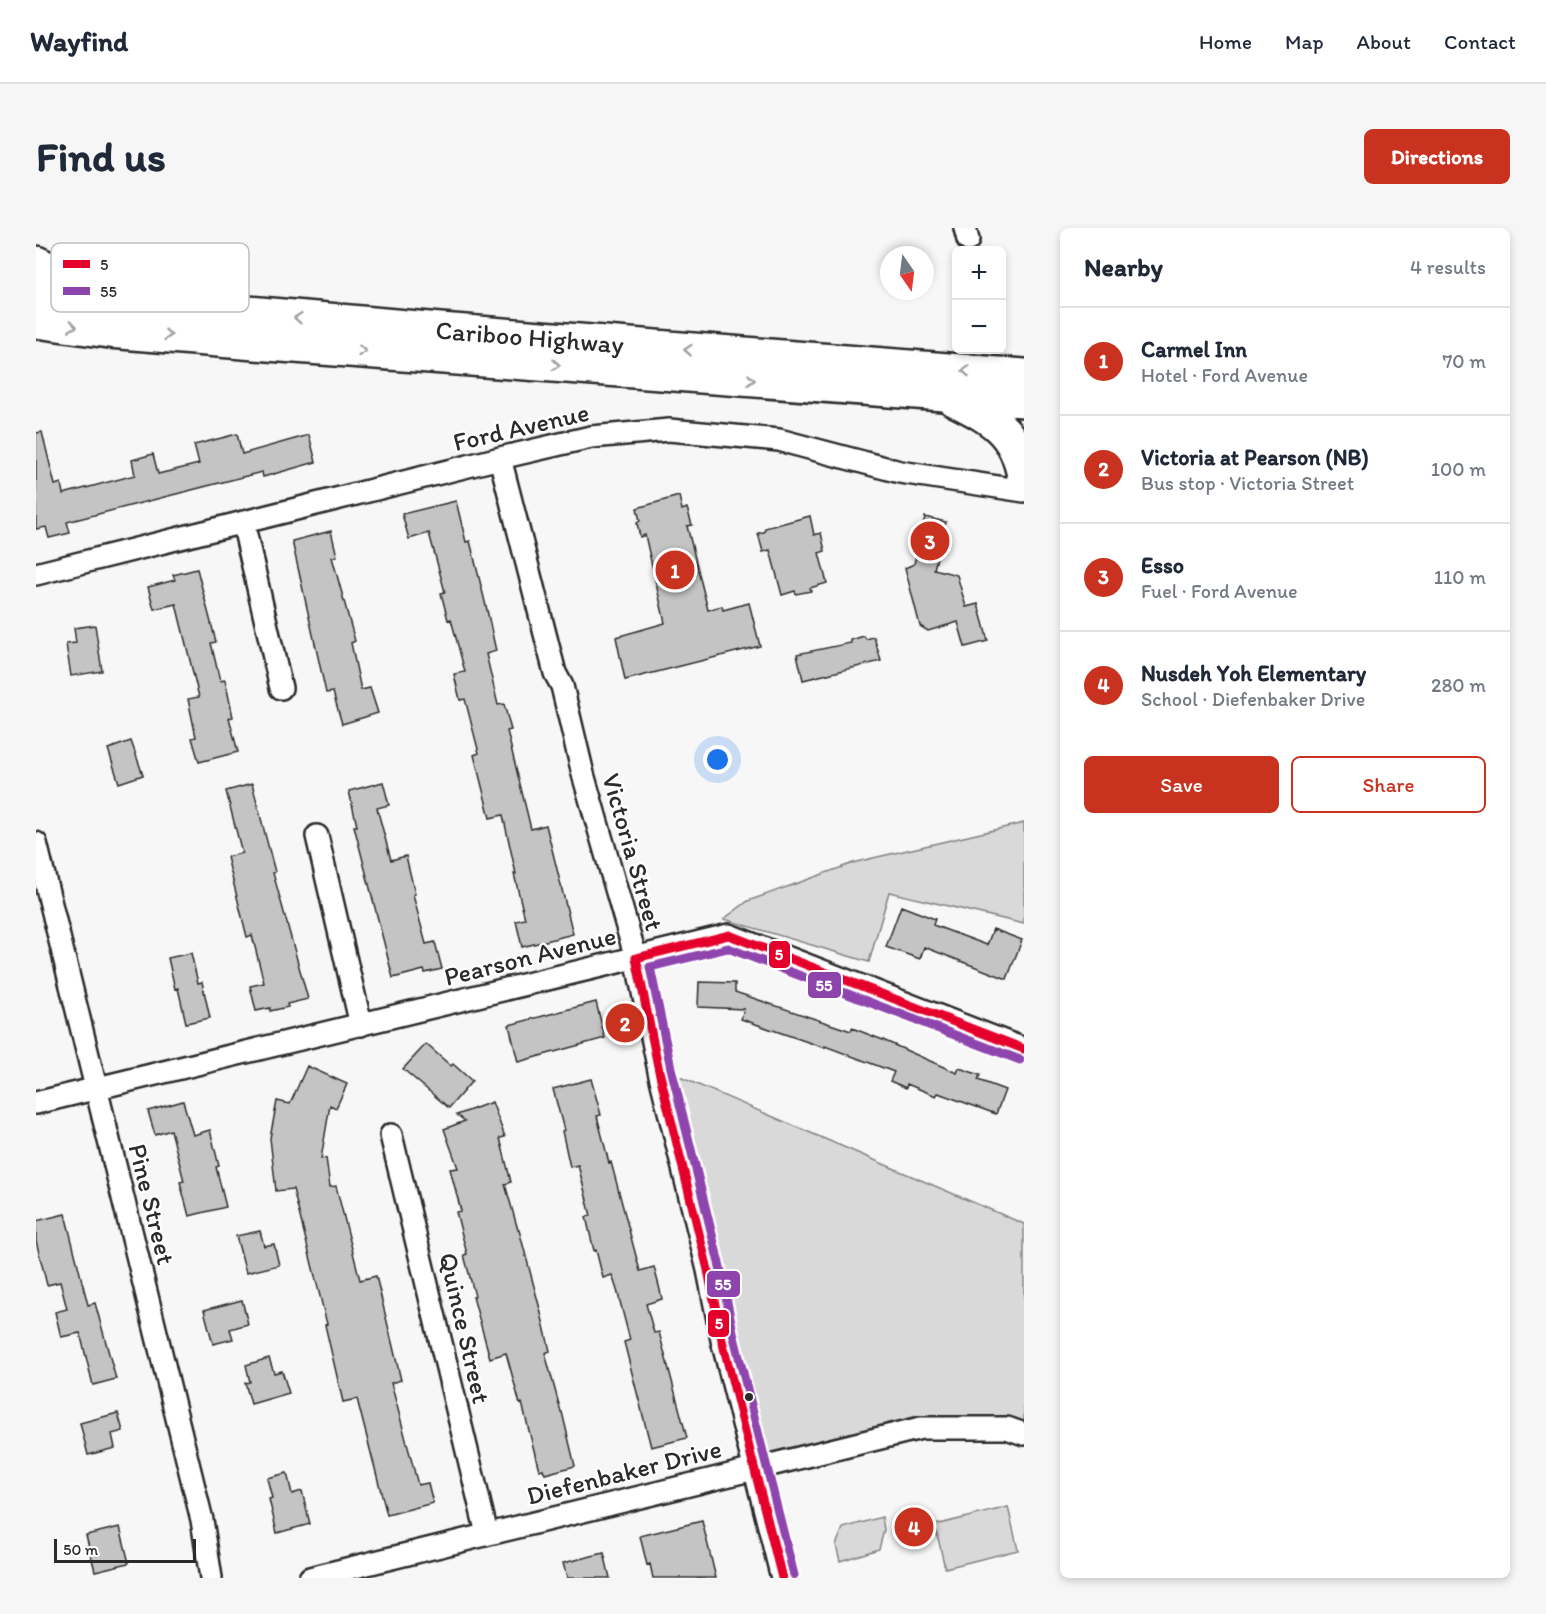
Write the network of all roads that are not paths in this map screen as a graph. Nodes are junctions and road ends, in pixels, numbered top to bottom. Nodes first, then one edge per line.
1 (36, 263) edge
2 (51, 270) edge
3 (36, 290) edge
4 (51, 292) edge
5 (237, 312) edge
6 (36, 321) edge
7 (1024, 376) edge
8 (944, 395) junction
9 (1024, 400) edge
10 (500, 458) junction
11 (1023, 462) edge
12 (1024, 491) edge
13 (243, 522) junction
14 (36, 574) edge
15 (281, 688) dead end
16 (317, 836) dead end
17 (36, 843) edge
18 (636, 958) junction
19 (361, 1025) junction
20 (1024, 1049) edge
21 (96, 1089) junction
22 (36, 1103) edge
23 (391, 1135) dead end
24 (1024, 1434) edge
25 (754, 1468) junction
26 (487, 1534) junction
27 (211, 1578) edge
28 (310, 1578) edge
29 (782, 1578) edge

1 - 2 highway
3 - 4 highway, Cariboo Highway
7 -> 5 highway, Cariboo Highway
6 -> 8 highway, Cariboo Highway
8 - 9 highway, Cariboo Highway
8 - 11 highway
10 - 12 street, Ford Avenue
10 - 13 street, Ford Avenue
10 - 18 street, Victoria Street
13 - 14 street, Ford Avenue
13 - 15 street
16 - 19 street
17 - 21 street, Pine Street
18 - 19 street, Pearson Avenue
18 - 20 street, Pearson Avenue
18 - 25 street, Victoria Street
19 - 21 street, Pearson Avenue
21 - 22 street, Pearson Avenue
21 - 27 street, Pine Street
23 - 26 street, Quince Street
24 - 25 street, Diefenbaker Drive
25 - 26 street, Diefenbaker Drive
25 - 29 street, Victoria Street
26 - 28 street, Diefenbaker Drive

